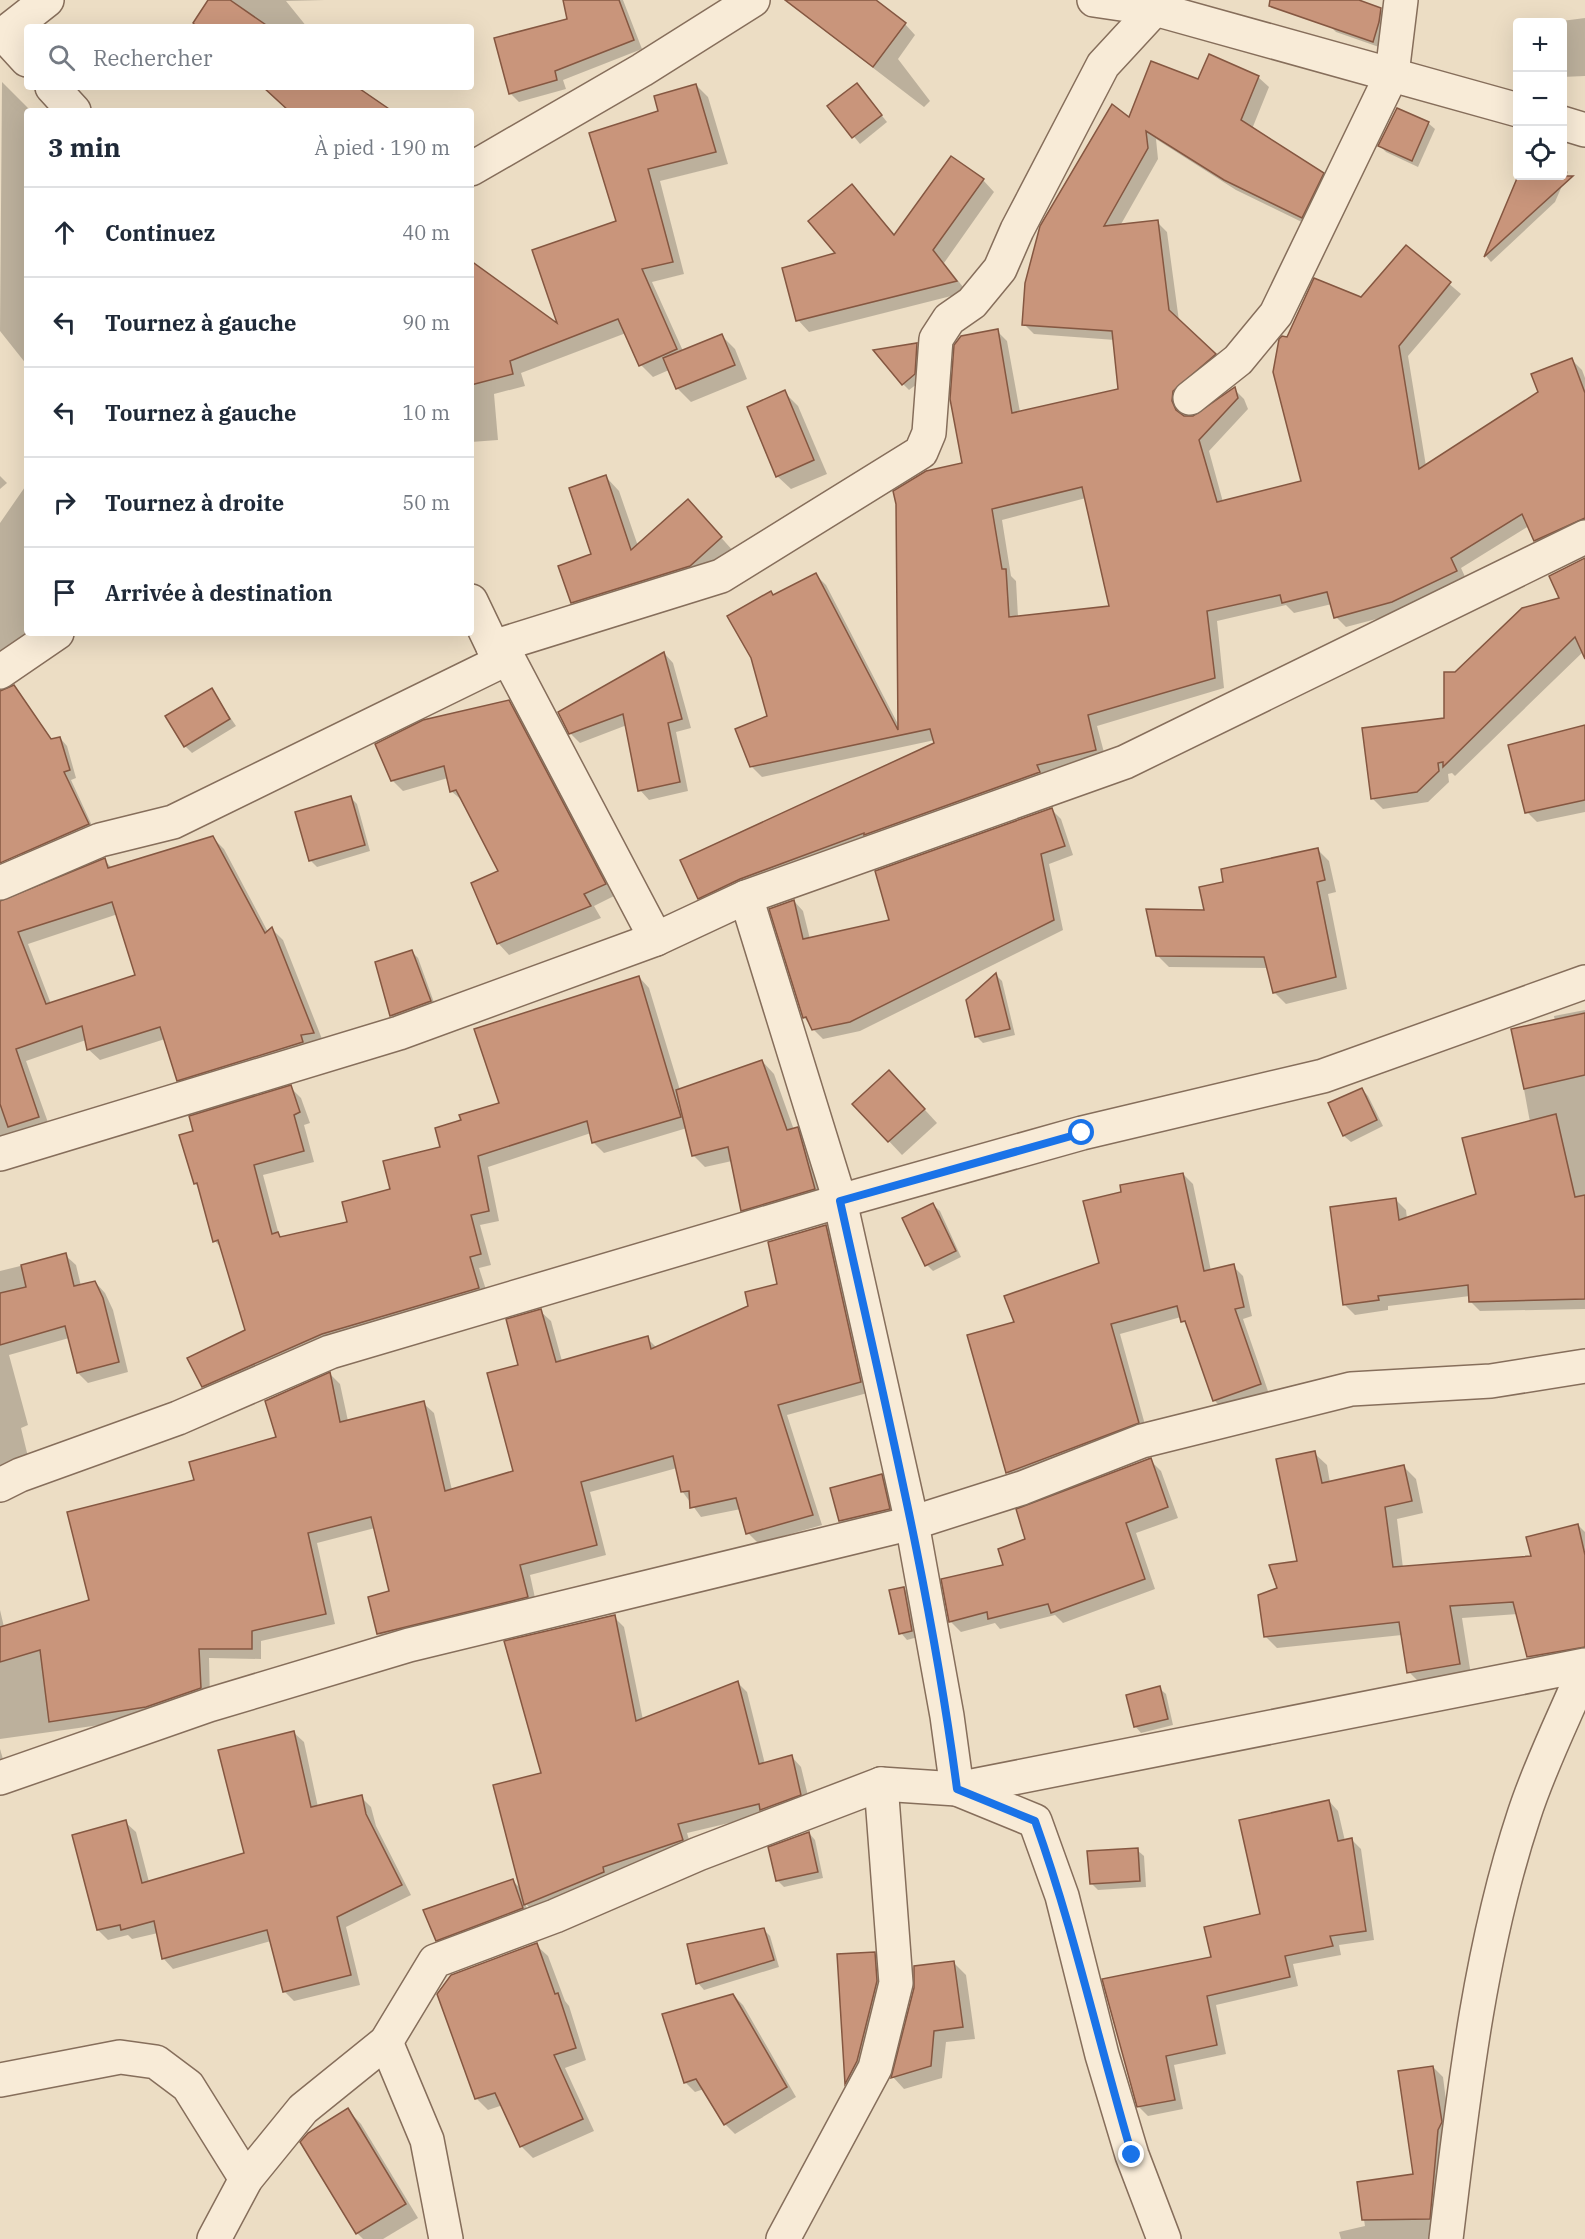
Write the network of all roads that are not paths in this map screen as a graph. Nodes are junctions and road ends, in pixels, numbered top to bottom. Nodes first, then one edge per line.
1 (47, 0) edge
2 (753, 0) edge
3 (1094, 0) edge
4 (1401, 0) edge
5 (1159, 5) edge
6 (2, 36) edge
7 (24, 57) edge
8 (1392, 74) junction
9 (55, 90) edge
10 (71, 108) edge
11 (1513, 109) edge
12 (1567, 124) edge
13 (1585, 129) edge
14 (474, 168) edge
15 (1190, 398) dead end
16 (1585, 537) edge
17 (474, 606) edge
18 (53, 636) edge
19 (500, 652) junction
20 (0, 672) edge
21 (0, 883) edge
22 (746, 897) junction
23 (656, 939) junction
24 (1585, 982) edge
25 (0, 1154) edge
26 (840, 1201) junction
27 (1585, 1366) edge
28 (0, 1485) edge
29 (912, 1524) junction
30 (1585, 1666) edge
31 (0, 1778) edge
32 (881, 1784) junction
33 (957, 1789) junction
34 (386, 2042) junction
35 (0, 2080) edge
36 (246, 2179) junction
37 (214, 2239) edge
38 (446, 2239) edge
39 (783, 2239) edge
40 (1164, 2239) edge
41 (1446, 2239) edge

1 - 6 street
2 - 14 street
3 - 5 street
4 - 8 street
5 - 8 street
5 - 19 street
6 - 7 street
8 - 11 street
8 - 15 street
9 - 10 street
12 - 13 street
16 - 22 street
17 - 19 street
18 - 20 street
19 - 21 street
19 - 23 street
22 - 23 street
22 - 26 street
23 - 25 street
24 - 26 street
26 - 28 street
26 - 29 street
27 - 29 street
29 - 31 street
29 - 33 street
30 - 33 street
30 - 41 street
32 - 33 street
32 - 34 street
32 - 39 street
33 - 40 street
34 - 36 street
34 - 38 street
35 - 36 street
36 - 37 street

